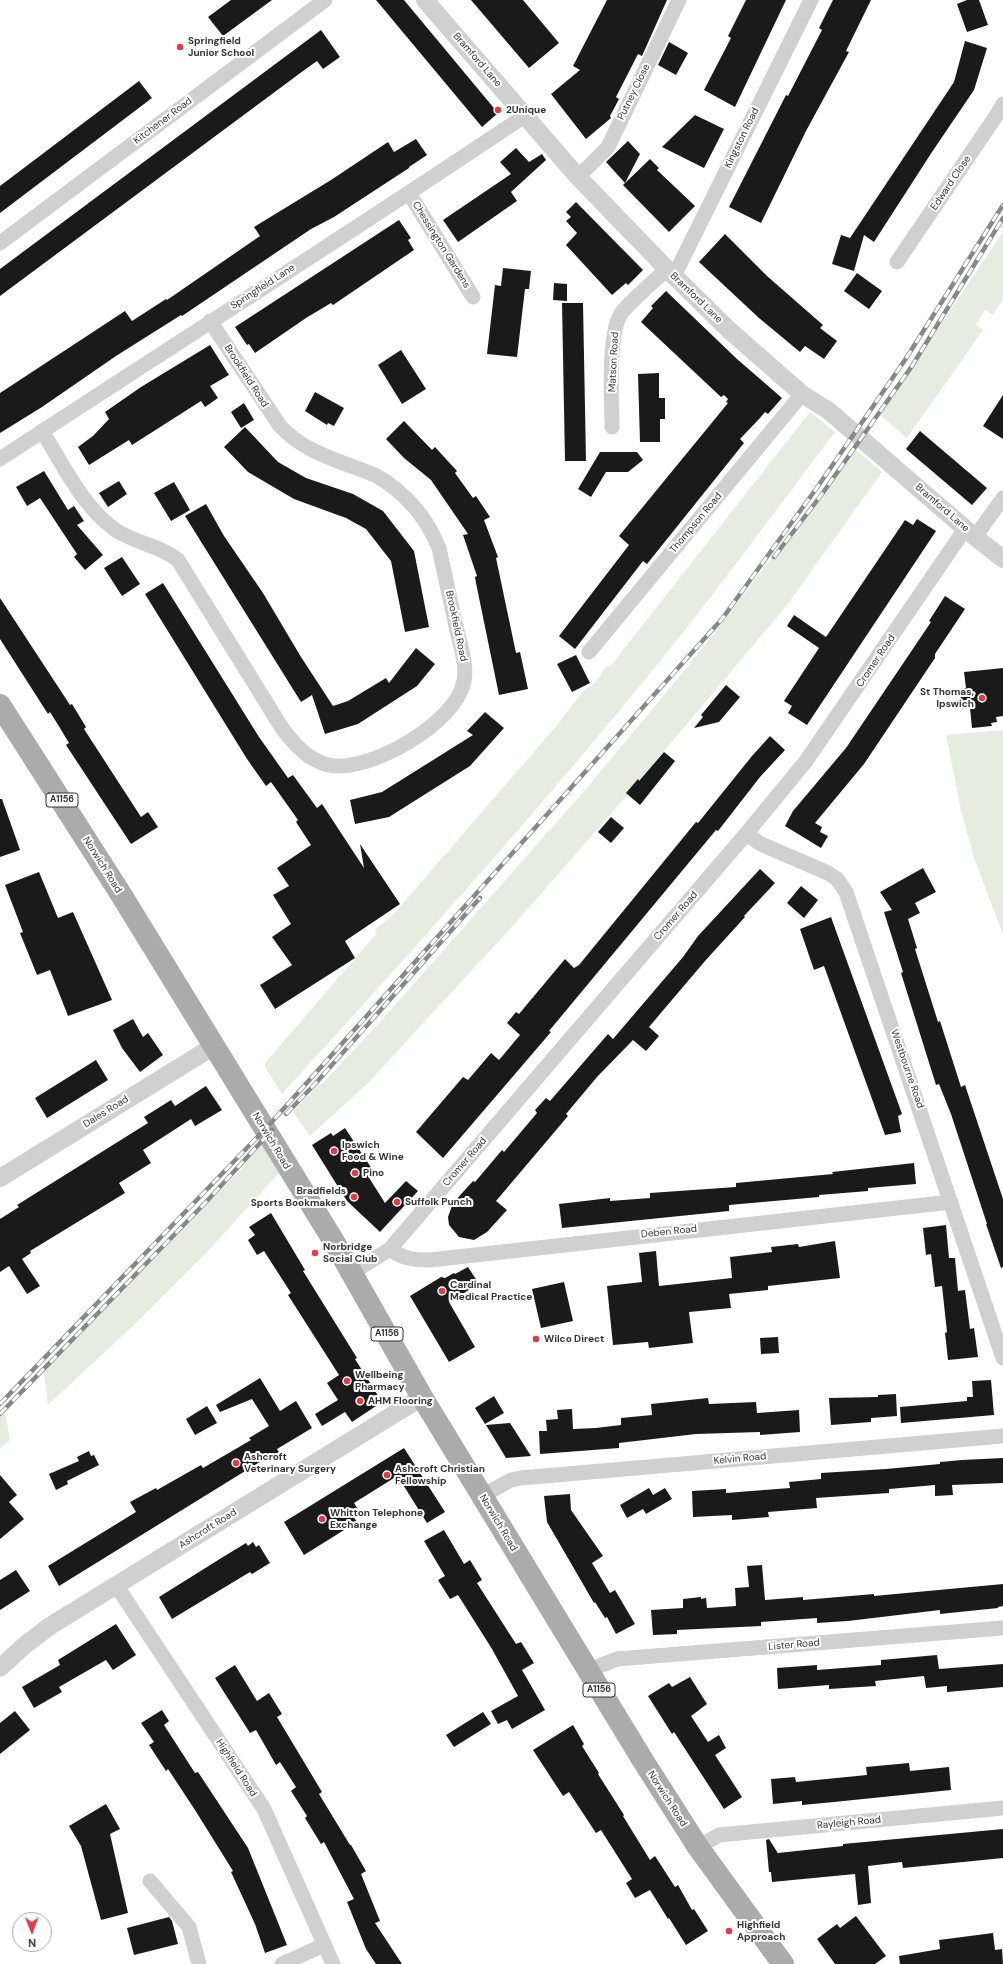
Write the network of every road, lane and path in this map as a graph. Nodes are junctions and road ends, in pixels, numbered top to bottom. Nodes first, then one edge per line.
1 (325, 0) edge
2 (425, 0) edge
3 (679, 0) edge
4 (810, 0) edge
5 (1003, 104) edge
6 (526, 115) junction
7 (578, 177) junction
8 (410, 194) junction
9 (0, 243) edge
10 (897, 262) dead end
11 (670, 273) junction
12 (473, 297) dead end
13 (210, 321) junction
14 (802, 394) junction
15 (612, 427) dead end
16 (42, 431) junction
17 (0, 459) edge
18 (1003, 498) edge
19 (970, 533) junction
20 (1003, 559) edge
21 (589, 652) dead end
22 (0, 705) edge
23 (746, 834) junction
24 (214, 1046) junction
25 (0, 1178) edge
26 (951, 1202) junction
27 (390, 1249) junction
28 (352, 1273) junction
29 (1003, 1358) edge
30 (422, 1397) junction
31 (1003, 1436) edge
32 (482, 1496) junction
33 (116, 1585) junction
34 (1003, 1628) edge
35 (0, 1668) edge
36 (587, 1672) junction
37 (1003, 1808) edge
38 (698, 1846) junction
39 (150, 1881) dead end
40 (324, 1945) junction
41 (199, 1964) edge
42 (282, 1964) edge
43 (332, 1964) edge
44 (783, 1964) edge

1 - 9 street, Kitchener Road
2 - 6 street, Bramford Lane
3 - 7 street, Putney Close
4 - 11 street, Kingston Road
5 - 10 street, Edward Close
6 - 7 street, Bramford Lane
6 - 8 street, Springfield Lane
7 - 11 street, Bramford Lane
8 - 12 street, Chessington Gardens
8 - 13 street, Springfield Lane
11 - 14 street, Bramford Lane
11 - 15 street, Matson Road
13 - 16 street, Springfield Lane
13 - 16 street, Brookfield Road
14 - 19 street, Bramford Lane
14 - 21 street, Thompson Road
16 - 17 street, Springfield Lane
18 - 19 street, Cromer Road
19 - 20 street, Bramford Lane
19 - 23 street, Cromer Road
22 - 24 main road, Norwich Road / A1156
23 - 26 street, Westbourne Road
23 - 27 street, Cromer Road
24 - 25 street, Dales Road
24 - 28 main road, Norwich Road / A1156
26 - 27 street, Deben Road
26 - 29 street, Westbourne Road
27 - 28 street, Cromer Road
28 - 30 main road, Norwich Road / A1156
30 - 32 main road, Norwich Road / A1156
30 - 33 street, Ashcroft Road
31 - 32 street, Kelvin Road
32 - 36 main road, Norwich Road / A1156
33 - 35 street, Ashcroft Road
33 - 40 street, Highfield Road
34 - 36 street, Lister Road
36 - 38 main road, Norwich Road / A1156
37 - 38 street, Rayleigh Road
38 - 44 main road, Norwich Road / A1156
39 - 41 street
40 - 42 street
40 - 43 street, Highfield Road

